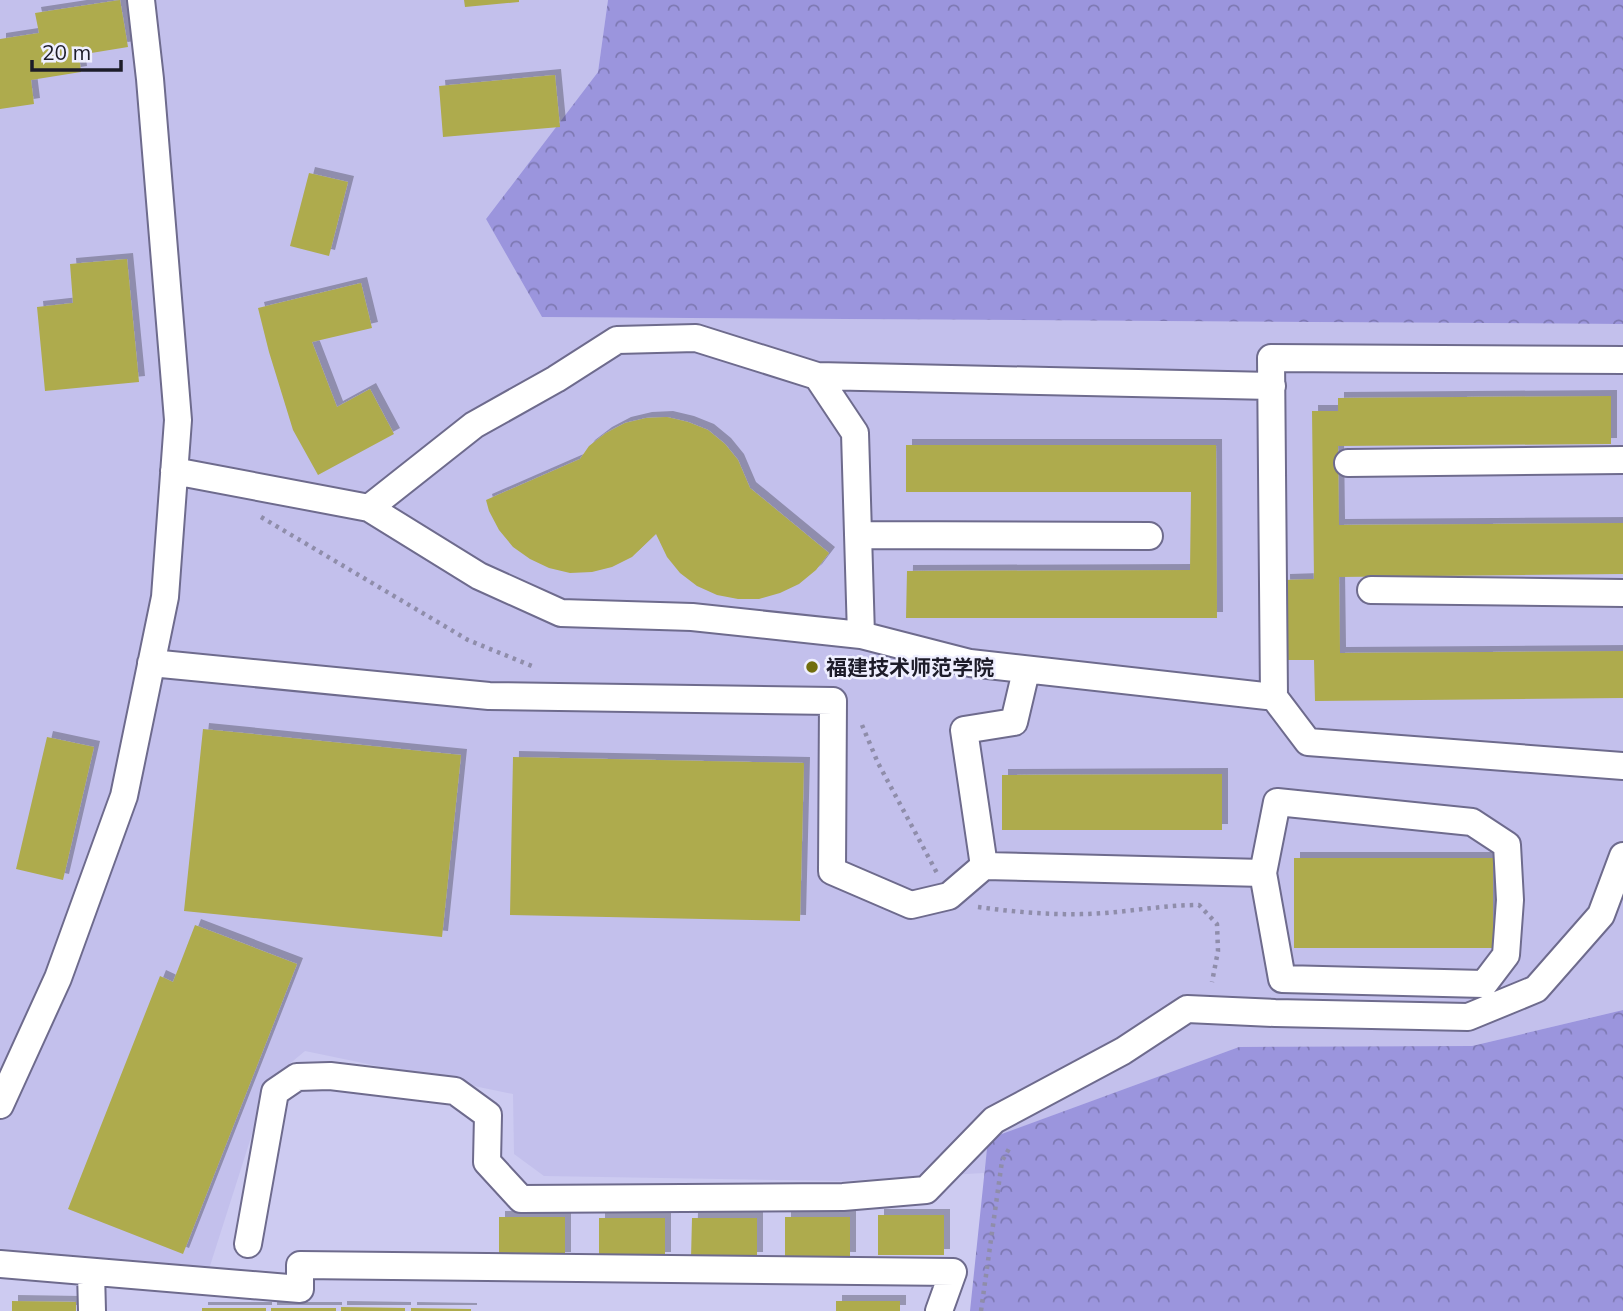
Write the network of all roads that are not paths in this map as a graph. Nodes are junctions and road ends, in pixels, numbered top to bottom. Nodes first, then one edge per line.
1 (141, 0) edge
2 (1623, 360) edge
3 (817, 376) junction
4 (1272, 386) junction
5 (1623, 460) edge
6 (1348, 463) dead end
7 (174, 471) junction
8 (369, 508) junction
9 (858, 535) junction
10 (1149, 536) dead end
11 (1371, 590) dead end
12 (1623, 593) edge
13 (861, 635) junction
14 (151, 663) junction
15 (1026, 671) junction
16 (1274, 697) junction
17 (1623, 766) edge
18 (1623, 856) edge
19 (984, 866) junction
20 (1263, 873) junction
21 (0, 1105) edge
22 (248, 1244) dead end
23 (0, 1265) edge
24 (91, 1272) junction
25 (92, 1311) edge
26 (939, 1311) edge

1 - 7 street
2 - 4 street
3 - 4 street
3 - 8 street
3 - 9 street
4 - 16 street
5 - 6 street
7 - 8 street
7 - 14 street
8 - 13 street
9 - 10 street
9 - 13 street
11 - 12 street
13 - 15 street
14 - 19 street
14 - 21 street
15 - 16 street
15 - 19 street
16 - 17 street
18 - 22 street
19 - 20 street
20 - 20 street
23 - 24 street
24 - 25 street
24 - 26 street

